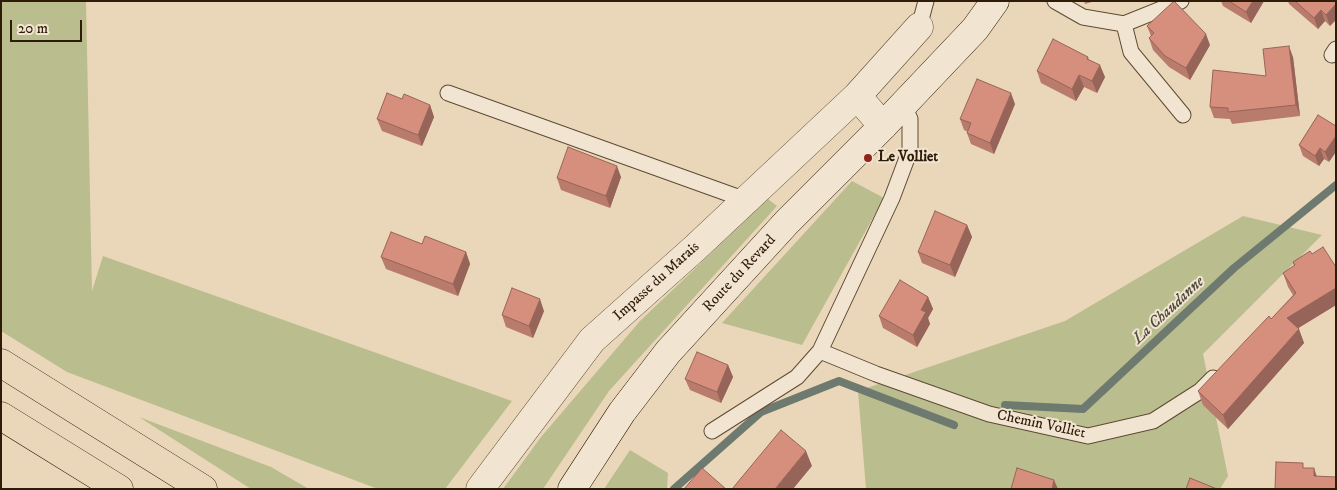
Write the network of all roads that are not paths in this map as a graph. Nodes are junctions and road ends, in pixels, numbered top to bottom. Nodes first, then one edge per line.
1 (977, 1) edge
2 (995, 1) edge
3 (1055, 1) edge
4 (1182, 1) edge
5 (922, 14) edge
6 (1124, 24) junction
7 (929, 78) junction
8 (448, 93) dead end
9 (857, 96) junction
10 (903, 104) junction
11 (1183, 114) dead end
12 (883, 126) junction
13 (746, 200) junction
14 (820, 351) junction
15 (1, 363) edge
16 (1220, 371) edge
17 (1, 416) edge
18 (712, 431) dead end
19 (120, 489) edge
20 (203, 489) edge
21 (480, 489) edge
22 (572, 489) edge

1 - 7 main road, Route du Revard
2 - 7 main road, Route du Revard
3 - 6 lane
4 - 6 lane
5 - 9 main road, Impasse du Marais
6 - 11 lane
7 - 10 main road, Route du Revard
8 - 13 lane
9 - 12 main road
9 - 13 main road, Impasse du Marais
10 - 12 main road, Route du Revard
10 - 14 lane
12 - 22 main road, Route du Revard
13 - 21 main road, Impasse du Marais
14 - 16 lane, Chemin Volliet
14 - 18 lane
15 - 20 highway
17 - 19 highway

